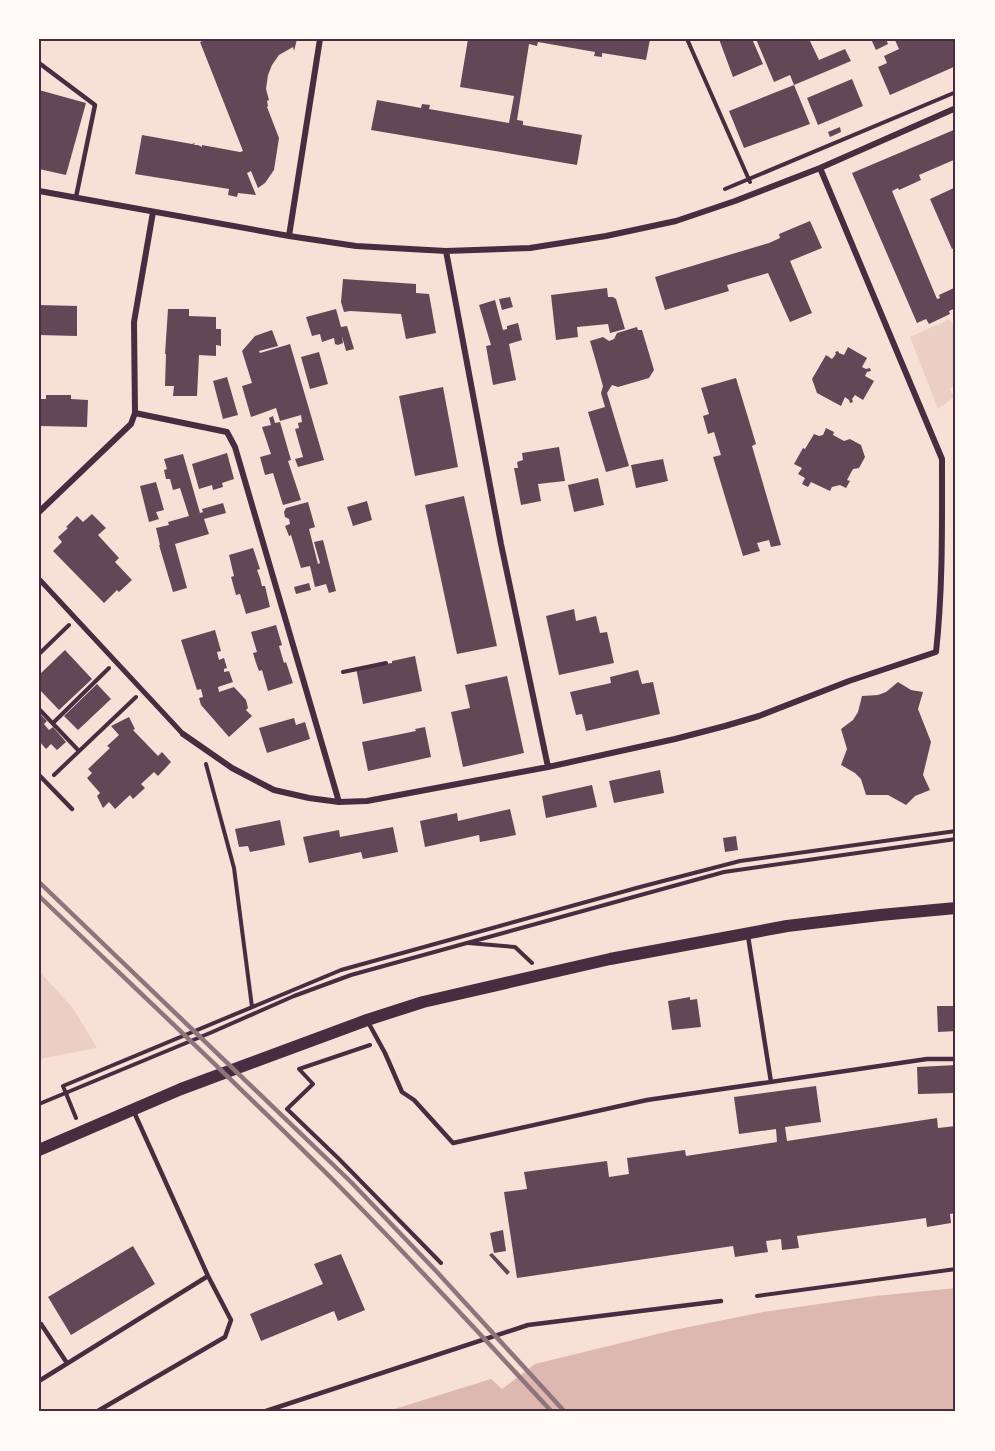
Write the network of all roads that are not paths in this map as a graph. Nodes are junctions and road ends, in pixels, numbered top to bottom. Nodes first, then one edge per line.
1 (320, 39) edge
2 (39, 63) edge
3 (956, 108) edge
4 (820, 168) junction
5 (39, 191) edge
6 (76, 197) junction
7 (153, 212) junction
8 (289, 236) junction
9 (446, 251) junction
10 (135, 413) junction
11 (39, 512) edge
12 (39, 579) edge
13 (183, 734) joint
14 (548, 767) junction
15 (39, 775) edge
16 (339, 802) junction
17 (72, 809) dead end
18 (956, 908) edge
19 (748, 933) junction
20 (367, 1020) junction
21 (956, 1059) edge
22 (771, 1082) junction
23 (133, 1110) junction
24 (39, 1150) edge
25 (208, 1276) junction
26 (721, 1301) dead end
27 (39, 1325) edge
28 (67, 1364) junction
29 (39, 1381) edge
30 (96, 1412) edge
31 (263, 1412) edge

1 - 8 street
2 - 6 lane
3 - 4 street
4 - 9 street
4 - 14 street
5 - 6 street
6 - 7 street
7 - 8 street
7 - 10 street
8 - 9 street
9 - 14 street
10 - 11 street
10 - 16 street
12 - 13 street
13 - 16 street
14 - 16 street
15 - 17 lane
18 - 19 main road
19 - 20 main road
19 - 22 lane
20 - 22 lane
20 - 23 main road
21 - 22 lane
23 - 24 main road
23 - 25 lane
25 - 28 lane
25 - 30 lane
26 - 31 lane
27 - 28 lane
28 - 29 lane

